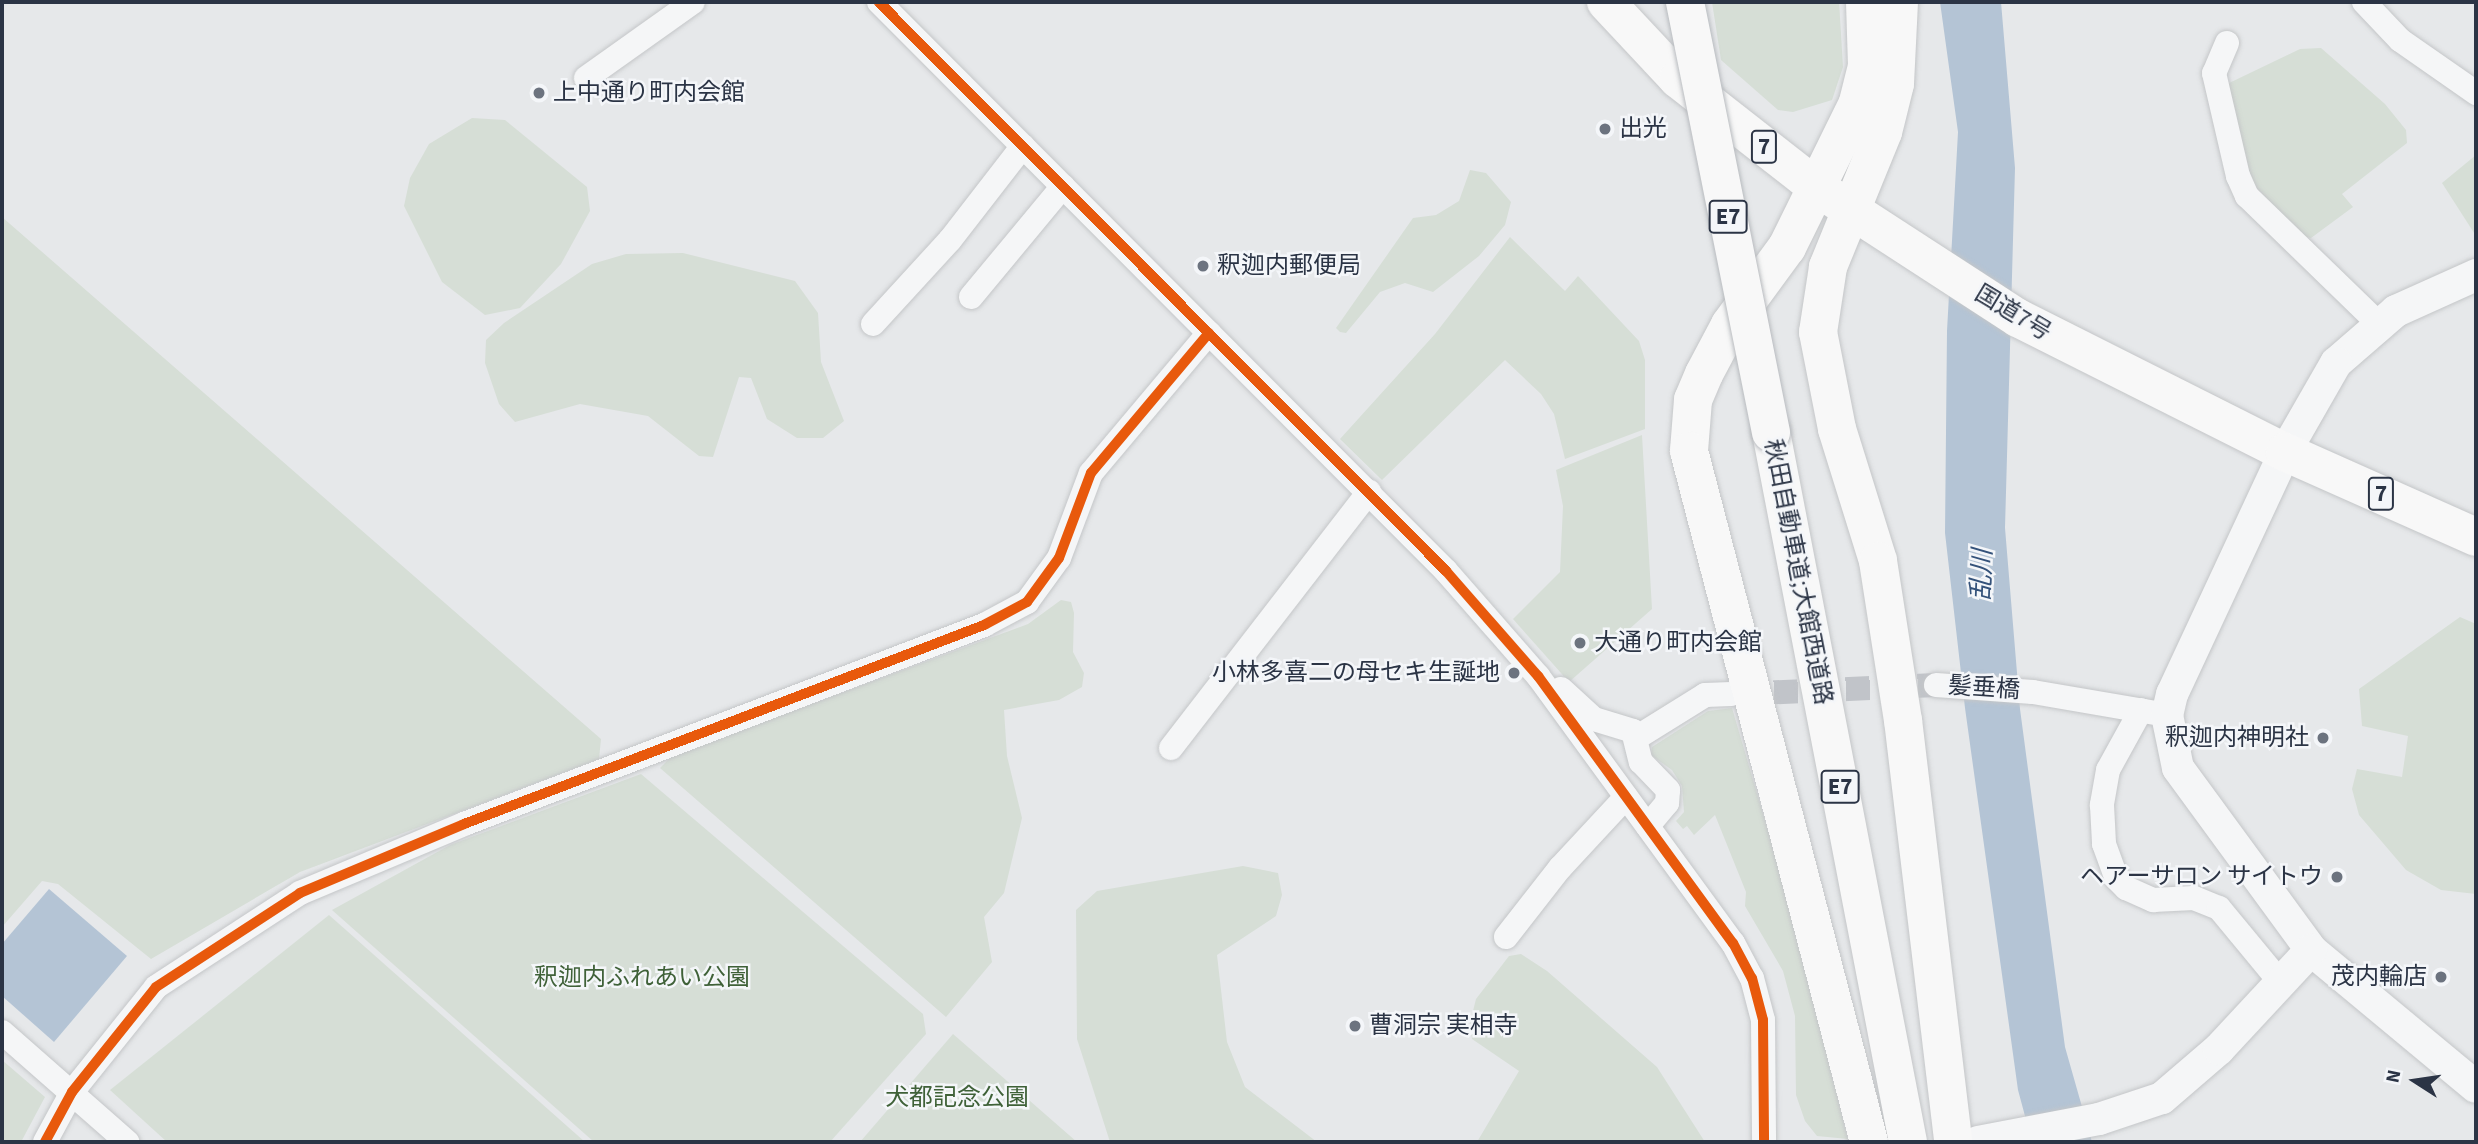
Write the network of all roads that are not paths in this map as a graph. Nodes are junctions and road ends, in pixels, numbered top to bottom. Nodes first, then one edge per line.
1 (693, 2) edge
2 (879, 2) edge
3 (1606, 2) edge
4 (1685, 2) edge
5 (1865, 2) edge
6 (1899, 2) edge
7 (2364, 2) edge
8 (2227, 43) dead end
9 (586, 78) dead end
10 (2476, 93) edge
11 (1023, 146) junction
12 (1063, 186) junction
13 (1819, 189) junction
14 (1851, 211) junction
15 (2476, 275) edge
16 (971, 298) dead end
17 (873, 324) dead end
18 (2379, 324) junction
19 (1209, 333) junction
20 (2285, 452) junction
21 (1368, 492) junction
22 (2476, 537) edge
23 (1522, 657) junction
24 (1936, 685) tunnel mouth
25 (1731, 694) tunnel mouth
26 (2154, 713) junction
27 (1636, 738) junction
28 (1171, 748) dead end
29 (1626, 797) junction
30 (1648, 826) junction
31 (1506, 937) dead end
32 (2311, 950) junction
33 (2281, 983) junction
34 (2, 1032) edge
35 (2473, 1076) edge
36 (72, 1092) junction
37 (45, 1142) edge
38 (127, 1142) edge
39 (1764, 1142) edge
40 (1869, 1142) edge
41 (1908, 1142) edge
42 (1953, 1142) edge
43 (1978, 1142) edge

1 - 9 street
2 - 11 street
3 - 13 highway, 国道7号 / 7
4 - 41 highway, 秋田自動車道;大館西道路 / E7, bridge
5 - 13 highway
6 - 14 highway
7 - 10 street
8 - 18 street
11 - 12 street
11 - 17 street
12 - 16 street
12 - 19 street
13 - 14 highway, 国道7号 / 7
13 - 40 highway
14 - 20 highway, 国道7号 / 7
14 - 42 highway
15 - 18 street
18 - 20 street
19 - 21 street
19 - 36 street
20 - 22 highway, 国道7号 / 7
20 - 26 street
21 - 23 street
21 - 28 street
23 - 27 street
23 - 29 street
24 - 26 street, 髪垂橋
25 - 27 street
26 - 32 street
26 - 33 street
27 - 30 street
29 - 30 street
29 - 31 street
30 - 39 street
32 - 33 street
32 - 35 street
33 - 43 street
34 - 36 street
36 - 37 street
36 - 38 street

